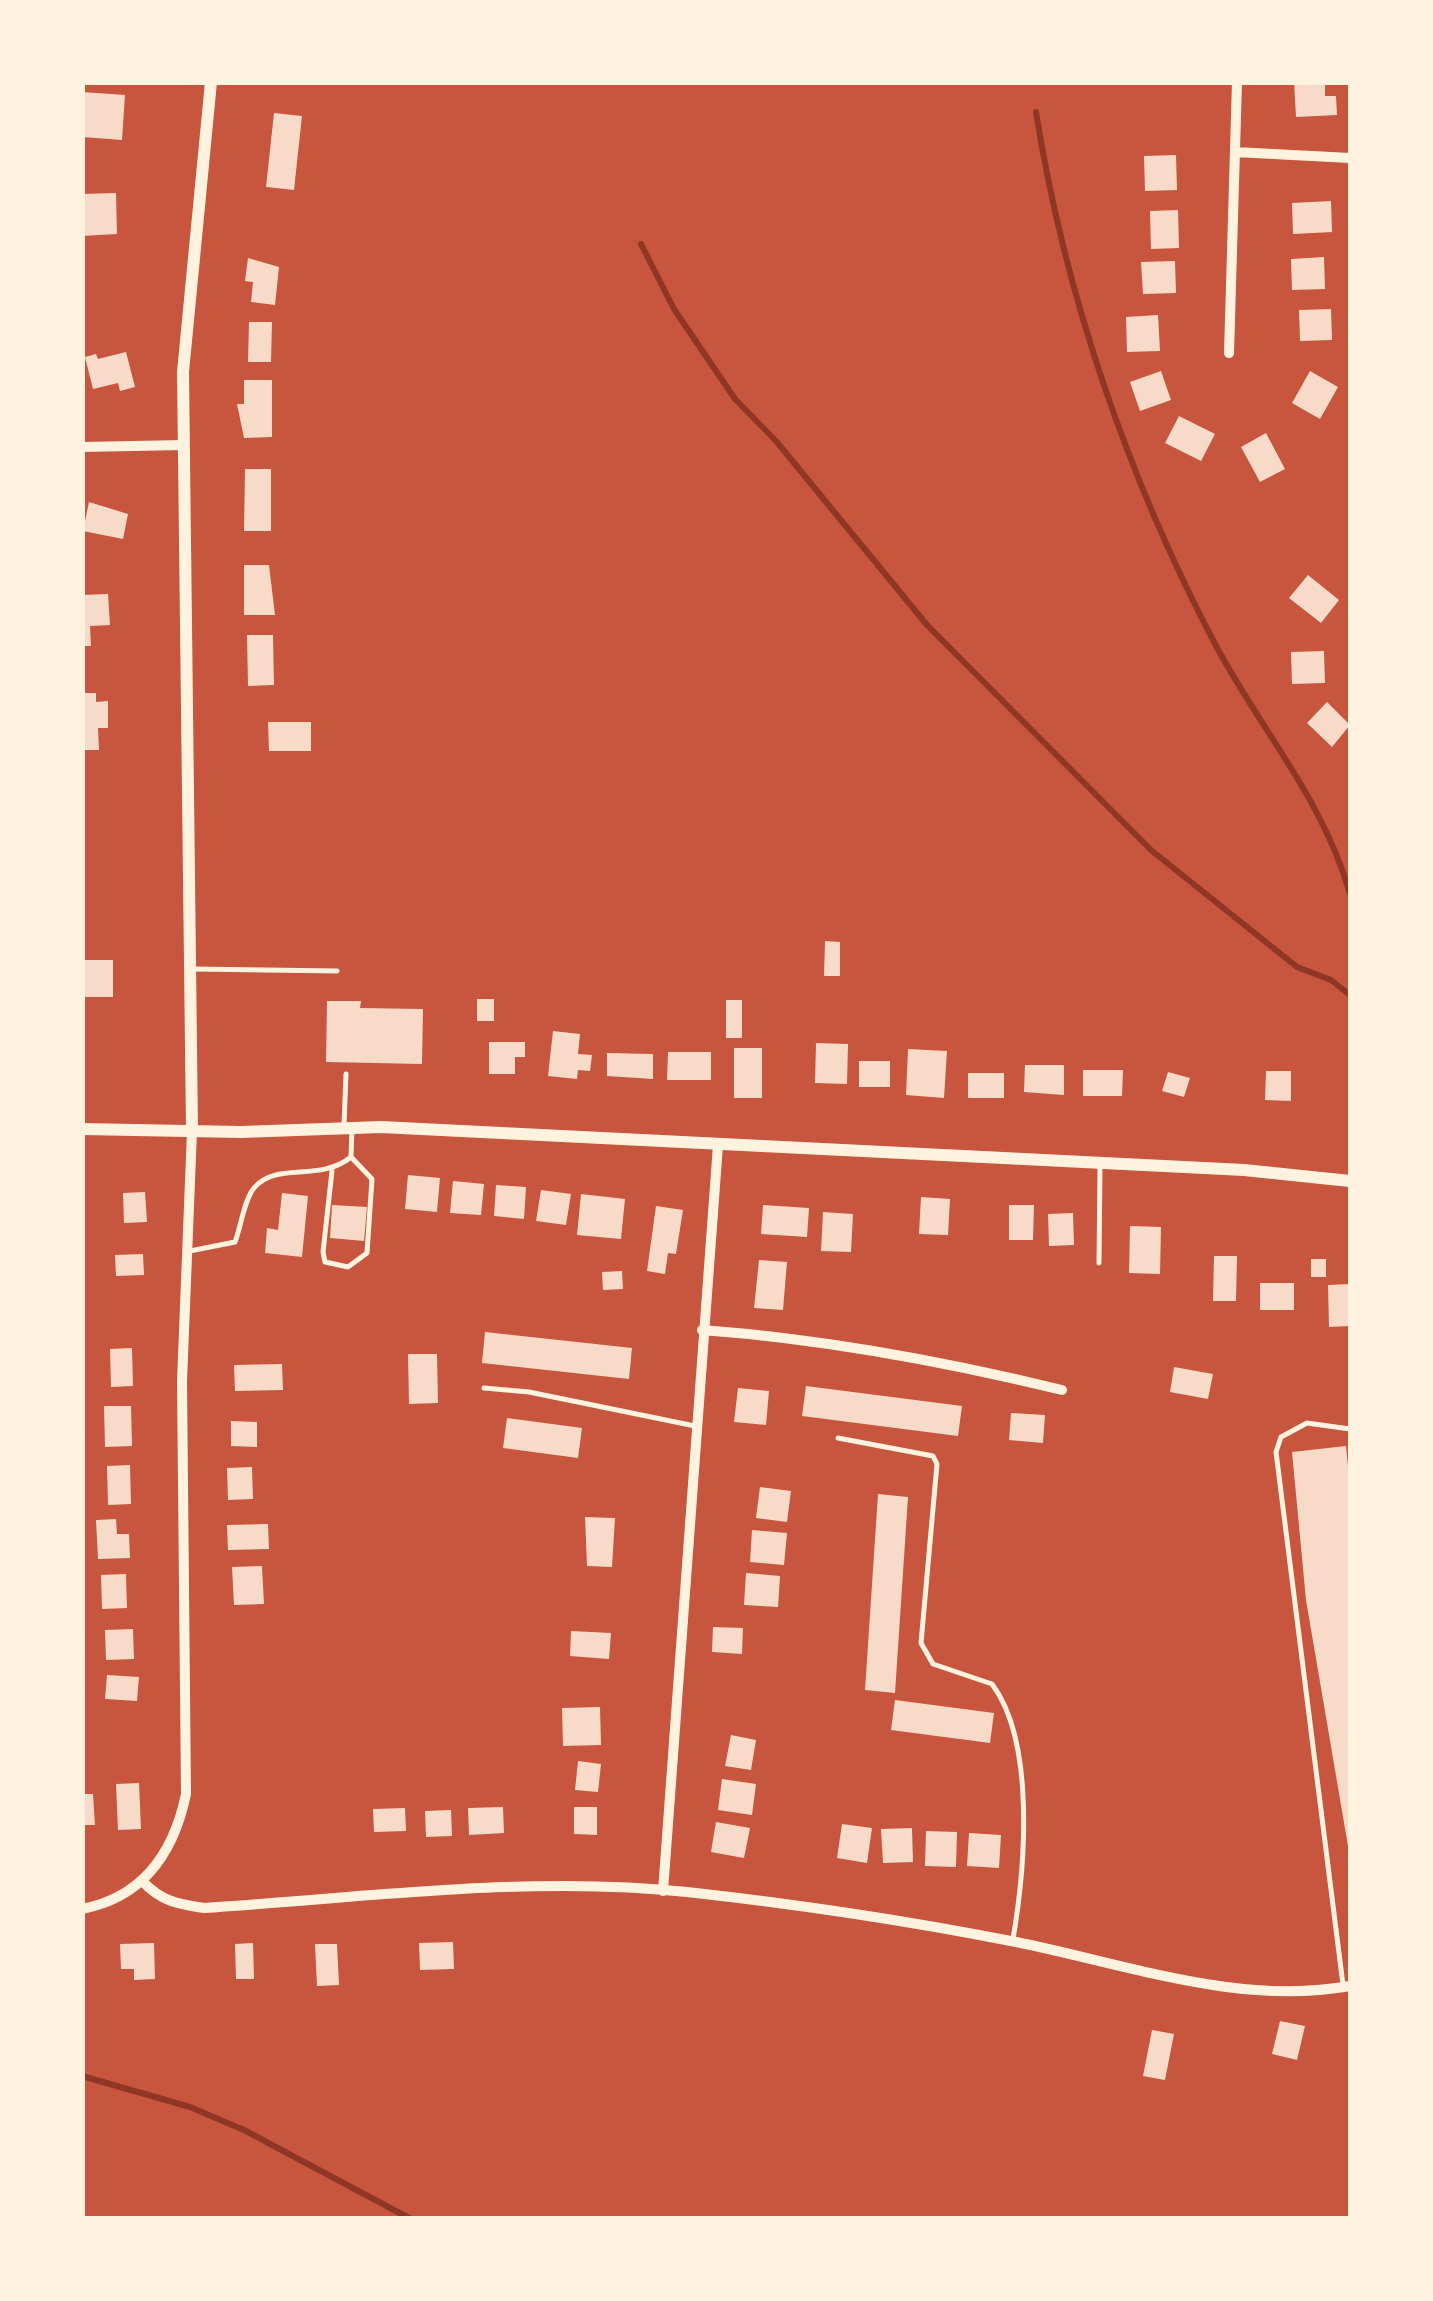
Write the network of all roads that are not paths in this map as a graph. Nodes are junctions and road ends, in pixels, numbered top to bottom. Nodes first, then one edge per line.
1 (211, 82) edge
2 (1237, 82) edge
3 (1235, 152) junction
4 (1350, 158) edge
5 (1229, 353) dead end
6 (184, 445) junction
7 (82, 447) edge
8 (190, 969) junction
9 (337, 971) dead end
10 (346, 1074) dead end
11 (348, 1128) junction
12 (82, 1129) edge
13 (192, 1131) junction
14 (718, 1145) junction
15 (351, 1158) junction
16 (1100, 1163) junction
17 (332, 1171) junction
18 (1350, 1181) edge
19 (187, 1252) junction
20 (1099, 1263) dead end
21 (702, 1330) junction
22 (484, 1388) dead end
23 (1062, 1390) dead end
24 (695, 1426) junction
25 (1350, 1429) edge
26 (838, 1438) dead end
27 (142, 1881) junction
28 (663, 1891) junction
29 (82, 1909) edge
30 (1012, 1942) junction
31 (1347, 1987) edge

1 - 6 street
2 - 3 street
3 - 4 street
3 - 5 street
6 - 7 street
6 - 8 street
8 - 9 lane
8 - 13 street
10 - 11 lane
11 - 13 street
11 - 14 street
11 - 15 lane
12 - 13 street
13 - 19 street
14 - 16 street
14 - 21 street
15 - 17 lane
15 - 17 lane
16 - 18 street
16 - 20 lane
17 - 19 lane
19 - 27 street
21 - 23 street
21 - 24 street
22 - 24 lane
24 - 28 street
25 - 31 lane
26 - 30 lane
27 - 28 street
27 - 29 street
28 - 30 street
30 - 31 street

